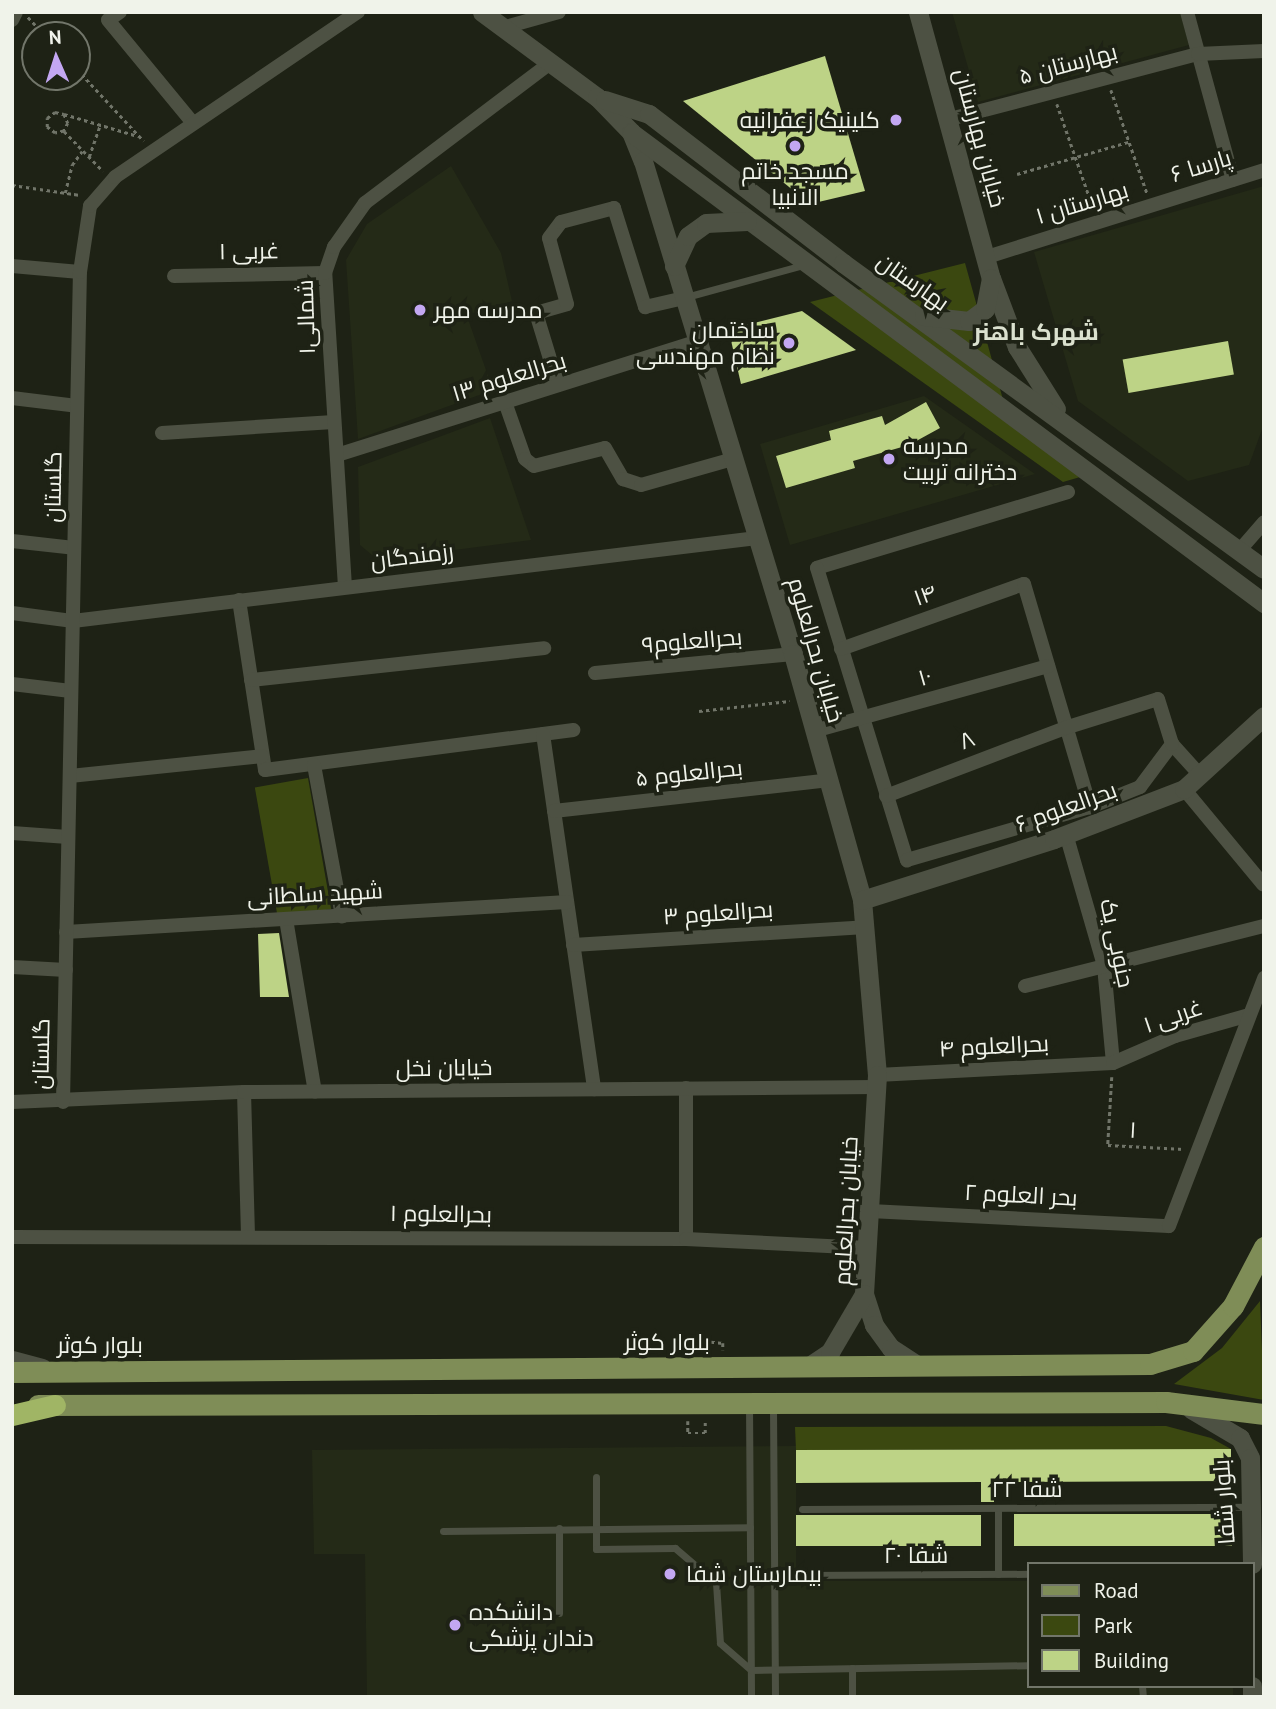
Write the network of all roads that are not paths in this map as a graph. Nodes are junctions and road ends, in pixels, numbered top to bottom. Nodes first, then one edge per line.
1 (16, 12) edge
2 (120, 12) edge
3 (358, 12) edge
4 (482, 12) edge
5 (559, 12) edge
6 (918, 12) edge
7 (1187, 12) edge
8 (12, 20) edge
9 (502, 28) junction
10 (1264, 51) edge
11 (1198, 54) junction
12 (551, 63) junction
13 (597, 97) junction
14 (950, 119) junction
15 (193, 123) junction
16 (631, 132) junction
17 (1264, 170) edge
18 (1233, 180) junction
19 (1151, 205) joint
20 (747, 221) junction
21 (986, 257) junction
22 (843, 263) junction
23 (804, 264) junction
24 (12, 266) edge
25 (674, 266) junction
26 (80, 272) junction
27 (325, 273) junction
28 (174, 275) dead end
29 (991, 278) junction
30 (831, 285) junction
31 (683, 298) junction
32 (919, 315) junction
33 (695, 342) junction
34 (558, 385) junction
35 (12, 398) edge
36 (505, 402) junction
37 (77, 406) junction
38 (1065, 421) junction
39 (334, 422) junction
40 (162, 433) dead end
41 (337, 455) junction
42 (733, 459) junction
43 (1068, 492) dead end
44 (1264, 522) edge
45 (757, 538) junction
46 (12, 541) edge
47 (74, 548) junction
48 (1240, 551) junction
49 (1264, 569) edge
50 (345, 587) junction
51 (239, 600) junction
52 (1264, 603) edge
53 (12, 614) edge
54 (72, 621) junction
55 (544, 648) dead end
56 (841, 649) junction
57 (793, 654) junction
58 (1048, 666) junction
59 (595, 673) dead end
60 (251, 680) junction
61 (12, 684) edge
62 (71, 691) junction
63 (1264, 716) edge
64 (860, 719) junction
65 (1065, 728) junction
66 (573, 730) dead end
67 (814, 731) junction
68 (543, 734) junction
69 (1172, 744) junction
70 (262, 756) junction
71 (314, 765) junction
72 (1200, 775) junction
73 (69, 776) junction
74 (829, 780) junction
75 (1184, 789) junction
76 (886, 796) junction
77 (1090, 807) junction
78 (554, 811) junction
79 (12, 832) edge
80 (1066, 834) junction
81 (68, 837) junction
82 (1263, 888) edge
83 (862, 900) junction
84 (567, 902) junction
85 (342, 916) junction
86 (286, 919) junction
87 (1264, 926) edge
88 (864, 927) junction
89 (66, 932) junction
90 (573, 945) junction
91 (1104, 966) junction
92 (12, 967) edge
93 (66, 970) junction
94 (1264, 978) edge
95 (1025, 986) dead end
96 (1249, 1015) junction
97 (1113, 1063) junction
98 (877, 1081) junction
99 (686, 1088) junction
100 (594, 1089) junction
101 (244, 1092) junction
102 (315, 1092) junction
103 (12, 1102) edge
104 (63, 1102) junction
105 (870, 1211) junction
106 (248, 1234) junction
107 (12, 1237) edge
108 (686, 1239) junction
109 (1264, 1247) edge
110 (868, 1248) junction
111 (864, 1294) junction
112 (12, 1360) edge
113 (917, 1365) junction
114 (808, 1367) junction
115 (57, 1371) junction
116 (12, 1372) edge
117 (1166, 1402) junction
118 (749, 1403) junction
119 (773, 1403) junction
120 (12, 1405) edge
121 (55, 1405) junction
122 (1264, 1414) edge
123 (12, 1415) edge
124 (596, 1476) dead end
125 (1251, 1507) junction
126 (802, 1508) dead end
127 (998, 1508) junction
128 (597, 1527) junction
129 (750, 1527) junction
130 (559, 1528) junction
131 (443, 1531) dead end
132 (1252, 1562) edge
133 (998, 1574) junction
134 (1028, 1574) edge
135 (802, 1575) dead end
136 (559, 1613) dead end
137 (1028, 1665) edge
138 (852, 1668) junction
139 (775, 1669) junction
140 (751, 1670) junction
141 (751, 1697) edge
142 (775, 1697) edge
143 (852, 1697) edge

1 - 8 street
2 - 15 street
3 - 15 street, گلستان
4 - 9 street, خیابان بحرالعلوم
5 - 9 street
6 - 14 street, خیابان بهارستان
7 - 11 street
9 - 12 street, خیابان بحرالعلوم
10 - 11 street, بهارستان ۵
11 - 14 street, بهارستان ۵
11 - 18 street
12 - 13 street, خیابان بحرالعلوم
12 - 27 street, شمالی۱
13 - 16 street, خیابان بحرالعلوم
13 - 22 street, بهارستان
14 - 21 street, خیابان بهارستان
15 - 26 street, گلستان
16 - 20 street
16 - 25 street, خیابان بحرالعلوم
17 - 18 street, پارسا ۶
18 - 19 street, پارسا ۶
19 - 21 street, بهارستان ۱
20 - 23 street
20 - 25 street
21 - 29 street, خیابان بهارستان
22 - 30 street
22 - 32 street, بهارستان
23 - 30 street
23 - 31 lane
24 - 26 street
25 - 31 street, خیابان بحرالعلوم
26 - 37 street, گلستان
27 - 28 street, غربی ۱
27 - 39 street, شمالی۱
29 - 32 street
29 - 38 street, خیابان بهارستان
30 - 52 street
31 - 33 street, خیابان بحرالعلوم
31 - 34 street
32 - 38 street, بهارستان
33 - 34 street, بحرالعلوم ۱۳
33 - 42 street, خیابان بحرالعلوم
34 - 36 street, بحرالعلوم ۱۳
35 - 37 street
36 - 41 street, بحرالعلوم ۱۳
36 - 42 street
37 - 47 street, گلستان
38 - 48 street, بهارستان
39 - 40 street
39 - 41 street, شمالی۱
41 - 50 street, شمالی۱
42 - 45 street, خیابان بحرالعلوم
43 - 56 street
44 - 48 street
45 - 50 street, رزمندگان
45 - 57 street, خیابان بحرالعلوم
46 - 47 street
47 - 54 street, گلستان
48 - 49 street, بهارستان
50 - 51 street, رزمندگان
51 - 54 street, رزمندگان
51 - 60 street
53 - 54 street, رزمندگان
54 - 62 street, گلستان
55 - 60 street
56 - 58 street, ۱۴
56 - 64 street
57 - 59 street, بحرالعلوم۹
57 - 67 street, خیابان بحرالعلوم
58 - 64 street, ۱۰
58 - 65 street
60 - 70 street
61 - 62 street
62 - 73 street, گلستان
63 - 72 street, بحرالعلوم ۶
64 - 67 street, ۱۰
64 - 76 street
65 - 69 street, ۸
65 - 76 street, ۸
65 - 77 street
66 - 68 street
67 - 74 street, خیابان بحرالعلوم
68 - 71 street
68 - 78 street
69 - 72 street
69 - 77 street
70 - 71 street
70 - 73 street
71 - 85 street
72 - 75 street, بحرالعلوم ۶
73 - 81 street, گلستان
74 - 78 street, بحرالعلوم ۵
74 - 83 street, خیابان بحرالعلوم
75 - 80 street, بحرالعلوم ۶
75 - 82 street
76 - 77 street
78 - 84 street
79 - 81 street
80 - 83 street, بحرالعلوم ۶
80 - 91 street, جنوبی یک
81 - 89 street, گلستان
83 - 88 street, خیابان بحرالعلوم
84 - 85 street, شهید سلطانی
84 - 90 street
85 - 86 street, شهید سلطانی
86 - 89 street, شهید سلطانی
86 - 102 street
87 - 91 street
88 - 90 street, بحرالعلوم ۳
88 - 98 street, خیابان بحرالعلوم
89 - 93 street, گلستان
90 - 100 street
91 - 95 street
91 - 97 street, جنوبی یک
92 - 93 street
93 - 104 street, گلستان
94 - 96 street
96 - 97 street, غربی ۱
96 - 105 street, بحر العلوم ۲
97 - 98 street, بحرالعلوم ۴
98 - 99 street, خیابان نخل
98 - 105 street, خیابان بحرالعلوم
99 - 100 street, خیابان نخل
99 - 108 street
100 - 102 street, خیابان نخل
101 - 102 street, خیابان نخل
101 - 104 street, خیابان نخل
101 - 106 street
103 - 104 street, خیابان نخل
105 - 110 street, خیابان بحرالعلوم
106 - 107 street, بحرالعلوم ۱
106 - 108 street, بحرالعلوم ۱
108 - 110 street, بحرالعلوم ۱
109 - 113 main road, بلوار کوثر
110 - 111 street, خیابان بحرالعلوم
111 - 113 street, خیابان بحرالعلوم
111 - 114 street
112 - 115 street
113 - 114 main road, بلوار کوثر
114 - 115 main road, بلوار کوثر
115 - 116 main road, بلوار کوثر
117 - 119 main road
117 - 122 main road
117 - 125 street, بلوار شفا
118 - 119 main road
118 - 121 main road
118 - 129 lane
119 - 139 lane
120 - 121 main road
121 - 123 highway
124 - 128 lane
125 - 127 lane, شفا ۲۲
125 - 132 street, بلوار شفا
126 - 127 lane, شفا ۲۲
127 - 133 lane
128 - 129 lane
128 - 130 lane
128 - 140 lane
129 - 140 lane
130 - 131 lane
130 - 136 lane
133 - 134 lane, شفا ۲۰
133 - 135 lane, شفا ۲۰
137 - 138 lane
138 - 139 lane
138 - 143 lane
139 - 140 lane
139 - 142 lane
140 - 141 lane

